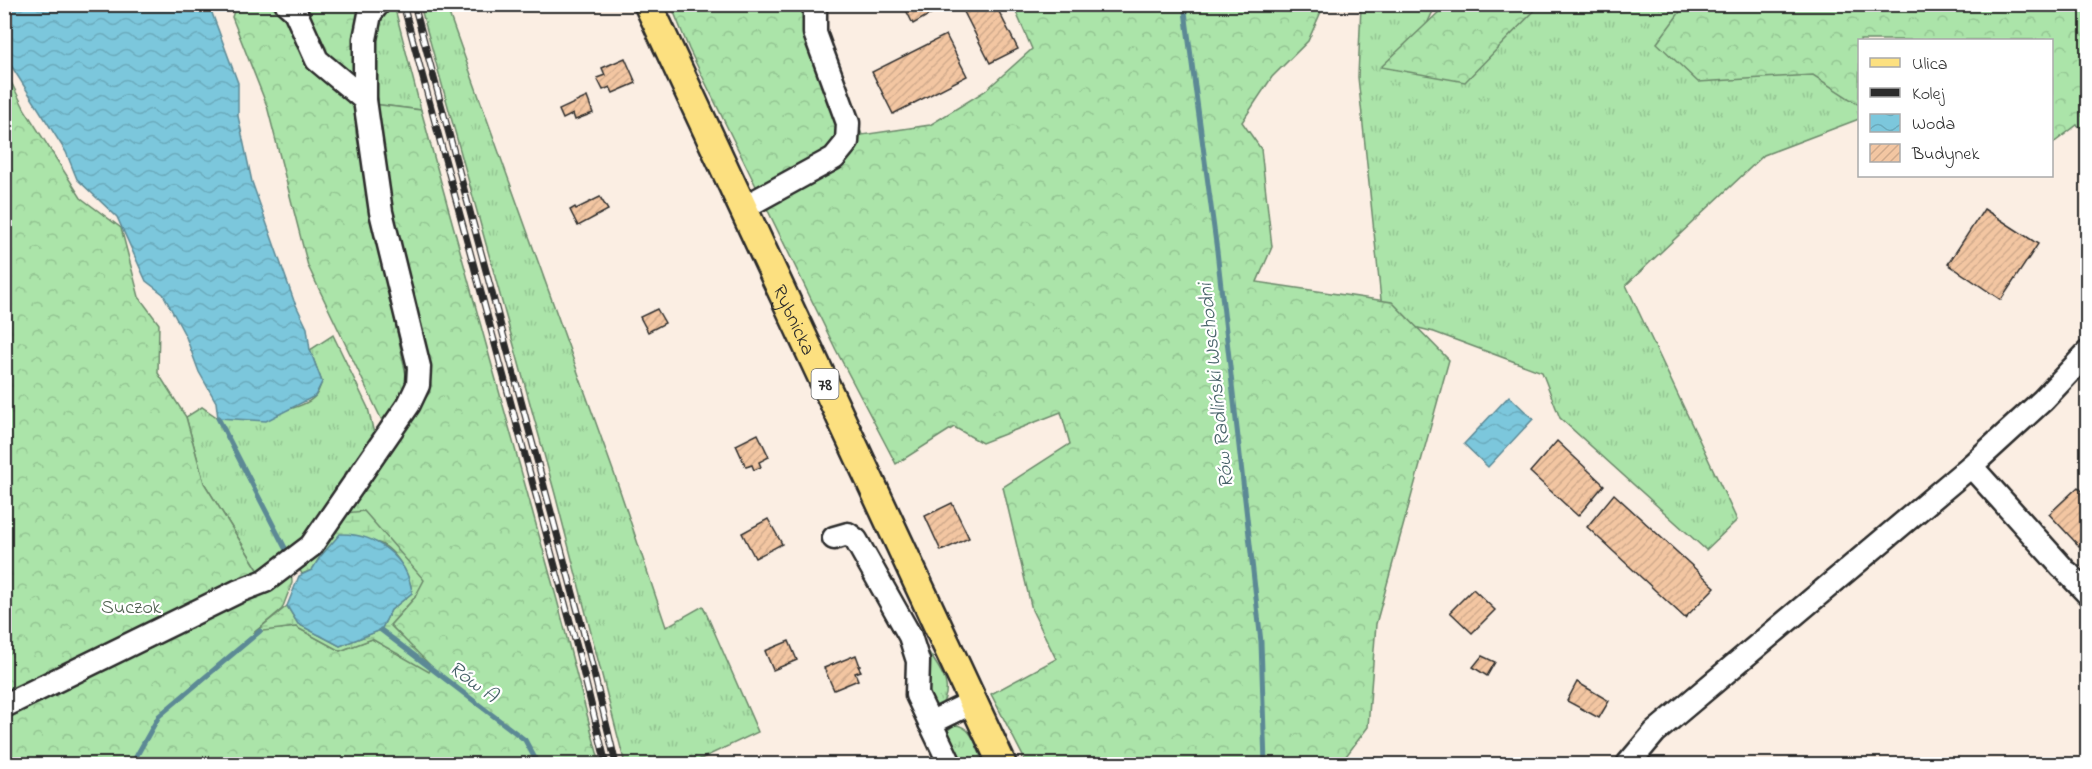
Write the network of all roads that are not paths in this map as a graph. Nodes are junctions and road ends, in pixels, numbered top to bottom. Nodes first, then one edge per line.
1 (287, 4) edge
2 (378, 4) edge
3 (648, 4) edge
4 (815, 4) edge
5 (365, 100) junction
6 (742, 208) junction
7 (2088, 352) edge
8 (1971, 466) junction
9 (834, 537) dead end
10 (2088, 594) edge
11 (973, 702) junction
12 (4, 706) edge
13 (930, 723) junction
14 (950, 765) edge
15 (1002, 765) edge
16 (1628, 765) edge

1 - 5 street
2 - 5 street
3 - 6 main road, Rybnicka / 78
4 - 6 street
5 - 12 street
6 - 11 main road, Rybnicka / 78
7 - 8 street
8 - 10 street
8 - 16 street
9 - 13 street
11 - 13 street
11 - 15 main road, Rybnicka / 78
13 - 14 street

